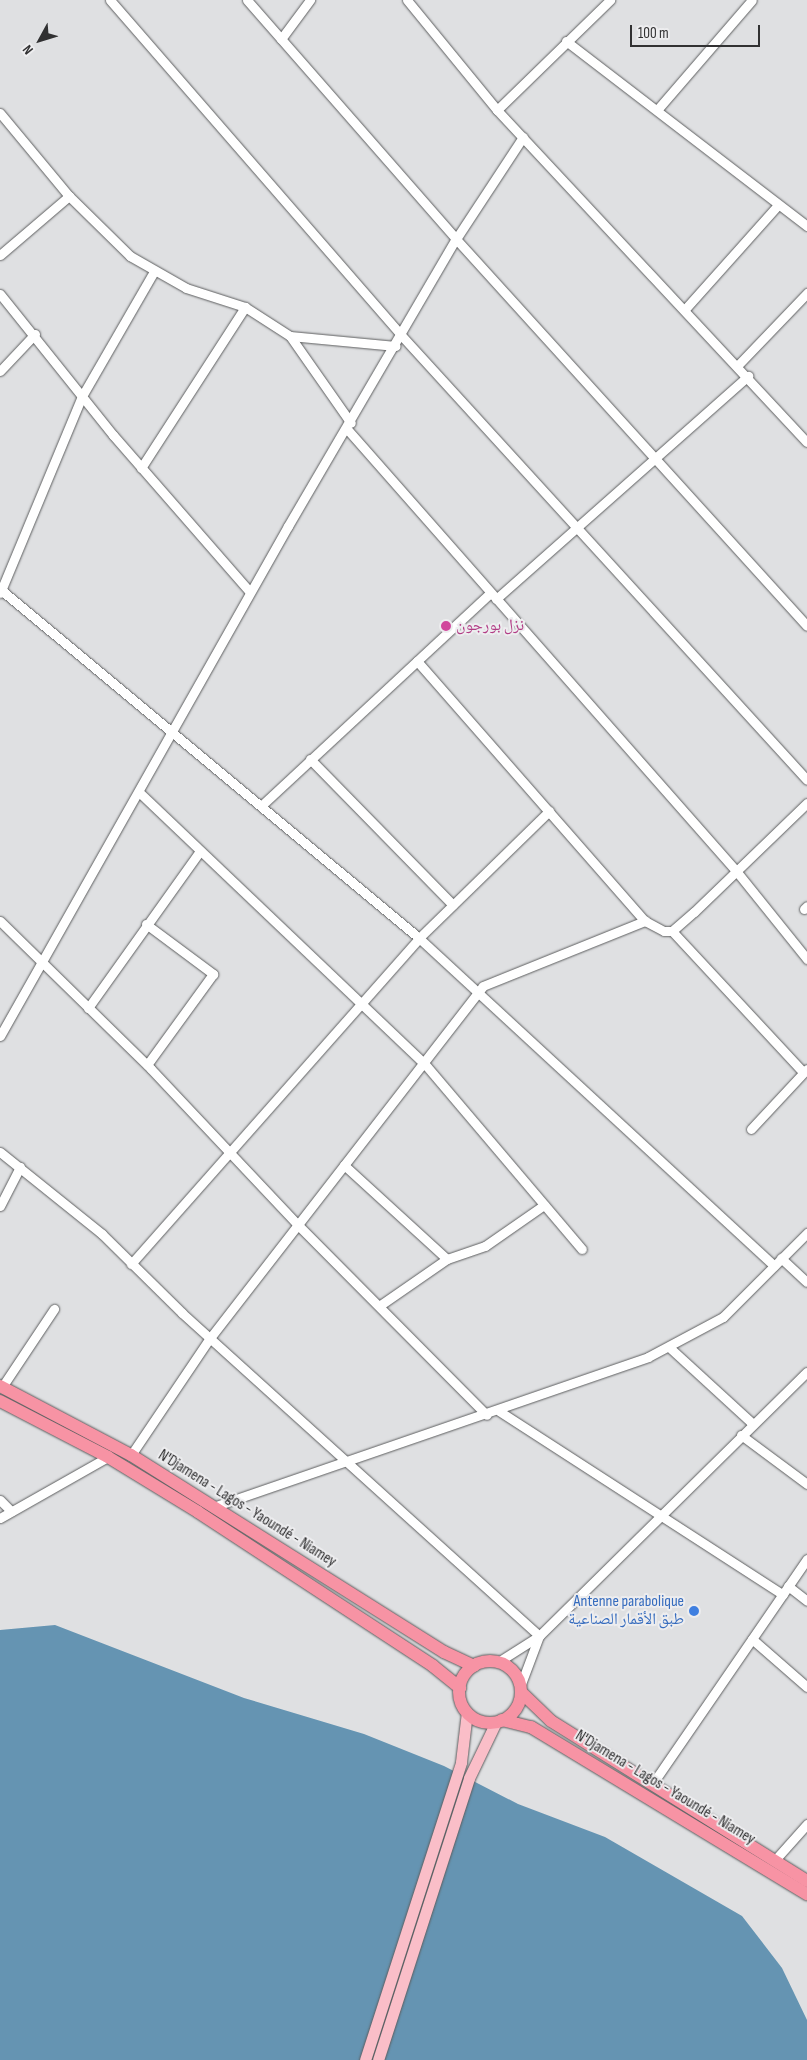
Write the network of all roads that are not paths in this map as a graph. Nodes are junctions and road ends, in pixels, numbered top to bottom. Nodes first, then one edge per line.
1 (110, 0) edge
2 (247, 0) edge
3 (310, 0) edge
4 (407, 0) edge
5 (610, 0) edge
6 (752, 0) edge
7 (281, 39) junction
8 (566, 41) junction
9 (497, 110) junction
10 (657, 110) junction
11 (0, 113) edge
12 (523, 137) junction
13 (69, 196) junction
14 (778, 205) junction
15 (807, 226) edge
16 (456, 239) junction
17 (0, 255) edge
18 (153, 273) junction
19 (807, 293) edge
20 (0, 294) edge
21 (245, 307) junction
22 (686, 308) junction
23 (35, 334) junction
24 (401, 335) junction
25 (290, 336) junction
26 (396, 346) junction
27 (738, 365) junction
28 (0, 371) edge
29 (748, 376) junction
30 (82, 396) junction
31 (349, 426) junction
32 (807, 442) edge
33 (654, 455) junction
34 (141, 468) junction
35 (574, 526) junction
36 (0, 590) edge
37 (250, 592) junction
38 (493, 596) junction
39 (807, 626) edge
40 (417, 661) junction
41 (174, 732) junction
42 (310, 759) junction
43 (807, 780) edge
44 (140, 792) junction
45 (807, 803) edge
46 (262, 806) junction
47 (549, 811) junction
48 (200, 851) junction
49 (737, 872) junction
50 (453, 904) junction
51 (0, 921) edge
52 (645, 921) junction
53 (146, 924) junction
54 (672, 931) junction
55 (419, 938) junction
56 (807, 959) edge
57 (41, 963) junction
58 (478, 993) junction
59 (360, 1006) junction
60 (88, 1008) junction
61 (0, 1036) edge
62 (424, 1063) junction
63 (147, 1064) junction
64 (805, 1070) edge
65 (751, 1129) dead end
66 (0, 1152) edge
67 (230, 1154) junction
68 (344, 1165) junction
69 (20, 1167) junction
70 (544, 1205) junction
71 (0, 1206) edge
72 (297, 1224) junction
73 (807, 1233) edge
74 (582, 1248) dead end
75 (782, 1258) junction
76 (447, 1259) junction
77 (132, 1264) junction
78 (774, 1266) junction
79 (807, 1282) edge
80 (379, 1306) junction
81 (54, 1309) dead end
82 (210, 1338) junction
83 (670, 1347) junction
84 (807, 1372) edge
85 (1, 1387) edge
86 (0, 1401) edge
87 (499, 1411) junction
88 (487, 1415) junction
89 (752, 1424) junction
90 (741, 1435) junction
91 (131, 1455) junction
92 (108, 1457) junction
93 (349, 1463) junction
94 (807, 1484) edge
95 (0, 1500) edge
96 (213, 1507) junction
97 (11, 1511) junction
98 (659, 1514) junction
99 (0, 1518) edge
100 (807, 1558) edge
101 (786, 1590) junction
102 (807, 1601) edge
103 (539, 1636) junction
104 (752, 1639) junction
105 (498, 1662) junction
106 (474, 1666) junction
107 (807, 1687) edge
108 (460, 1688) junction
109 (521, 1689) junction
110 (467, 1712) junction
111 (499, 1721) junction
112 (652, 1783) junction
113 (807, 1824) edge
114 (774, 1861) junction
115 (807, 1881) edge
116 (807, 1894) edge
117 (365, 2060) edge
118 (378, 2060) edge

1 - 24 street
2 - 7 street
3 - 7 street
4 - 9 street
5 - 8 street
6 - 10 street
7 - 16 street
8 - 9 street
8 - 10 street
9 - 12 street
10 - 14 street
11 - 13 street
12 - 16 street
12 - 22 street
13 - 17 street
13 - 18 street
14 - 15 street
14 - 22 street
16 - 24 street
16 - 33 street
18 - 21 street
18 - 30 street
19 - 27 street
20 - 23 street
21 - 25 street
21 - 34 street
22 - 27 street
23 - 28 street
23 - 30 street
24 - 26 street
24 - 35 street
25 - 26 street
25 - 31 street
26 - 31 street
27 - 29 street
29 - 32 street
29 - 33 street
30 - 34 street
30 - 36 street
31 - 37 street
31 - 38 street
33 - 35 street
33 - 39 street
34 - 37 street
35 - 38 street
35 - 43 street
36 - 41 street
37 - 41 street
38 - 40 street
38 - 49 street
40 - 42 street
40 - 47 street
41 - 44 street
41 - 46 street
42 - 46 street
42 - 50 street
44 - 48 street
44 - 57 street
45 - 49 street
46 - 55 street
47 - 50 street
47 - 52 street
48 - 53 street
48 - 59 street
49 - 54 street
49 - 56 street
50 - 55 street
51 - 57 street
52 - 54 street
52 - 58 street
53 - 60 street
53 - 63 street
54 - 64 street
55 - 58 street
55 - 59 street
57 - 60 street
57 - 61 street
58 - 62 street
58 - 78 street
59 - 62 street
59 - 67 street
60 - 63 street
62 - 68 street
62 - 70 street
63 - 67 street
64 - 65 street
66 - 69 street
67 - 72 street
67 - 77 street
68 - 72 street
68 - 76 street
69 - 71 street
69 - 77 street
70 - 74 street
70 - 76 street
72 - 80 street
72 - 82 street
73 - 75 street
75 - 78 street
75 - 79 street
76 - 80 street
77 - 82 street
78 - 83 street
80 - 88 street
81 - 85 street
82 - 91 street
82 - 93 street
83 - 87 street
83 - 89 street
84 - 89 street
85 - 91 highway, N'Djamena - Lagos - Yaoundé - Niamey
86 - 92 highway, N'Djamena - Lagos - Yaoundé - Niamey
87 - 88 street
87 - 98 street
88 - 93 street
89 - 90 street
90 - 94 street
90 - 98 street
91 - 96 highway, N'Djamena - Lagos - Yaoundé - Niamey
92 - 97 street
92 - 108 highway, N'Djamena - Lagos - Yaoundé - Niamey
93 - 96 street
93 - 103 street
95 - 97 street
96 - 106 highway, N'Djamena - Lagos - Yaoundé - Niamey
97 - 99 street
98 - 101 street
98 - 103 street
100 - 101 street
101 - 102 street
101 - 104 street
103 - 105 street
103 - 109 street
104 - 107 street
104 - 112 street
105 - 106 highway
105 - 109 highway
106 - 108 highway
108 - 110 highway
109 - 111 highway
109 - 112 highway, N'Djamena - Lagos - Yaoundé - Niamey
110 - 111 highway
110 - 117 main road
111 - 116 highway, N'Djamena - Lagos - Yaoundé - Niamey
111 - 118 main road
112 - 114 highway, N'Djamena - Lagos - Yaoundé - Niamey
113 - 114 street
114 - 115 highway, N'Djamena - Lagos - Yaoundé - Niamey

